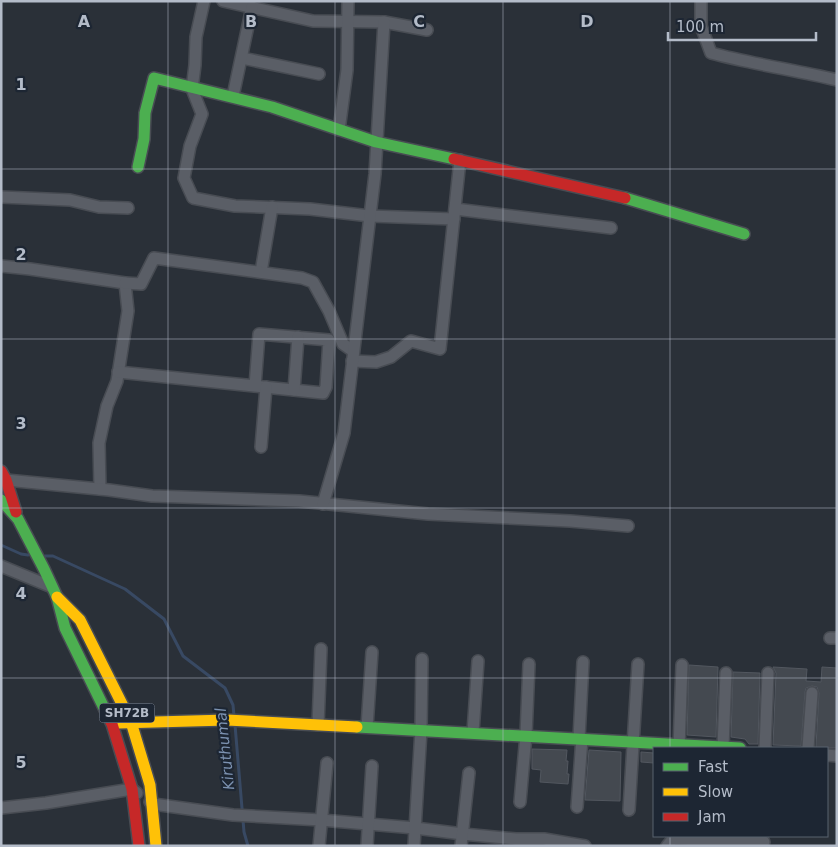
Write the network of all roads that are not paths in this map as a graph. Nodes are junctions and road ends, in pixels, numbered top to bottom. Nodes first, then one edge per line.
1 (204, 1) edge
2 (223, 1) edge
3 (348, 1) edge
4 (701, 1) edge
5 (252, 8) junction
6 (348, 21) junction
7 (384, 22) junction
8 (427, 30) dead end
9 (242, 58) junction
10 (319, 74) dead end
11 (837, 80) edge
12 (192, 89) junction
13 (233, 96) junction
14 (340, 130) junction
15 (376, 142) junction
16 (460, 160) junction
17 (138, 167) dead end
18 (1, 197) edge
19 (272, 207) junction
20 (128, 208) dead end
21 (454, 214) junction
22 (370, 216) junction
23 (611, 228) dead end
24 (744, 234) dead end
25 (1, 266) edge
26 (261, 272) junction
27 (125, 283) junction
28 (298, 337) junction
29 (353, 356) junction
30 (118, 372) junction
31 (260, 387) junction
32 (294, 390) junction
33 (261, 447) dead end
34 (4, 476) edge
35 (100, 489) junction
36 (1, 500) edge
37 (323, 504) junction
38 (18, 519) junction
39 (628, 526) dead end
40 (1, 566) edge
41 (55, 592) junction
42 (321, 649) dead end
43 (372, 652) dead end
44 (422, 658) dead end
45 (478, 661) dead end
46 (583, 662) dead end
47 (529, 664) dead end
48 (638, 664) dead end
49 (682, 665) dead end
50 (768, 672) dead end
51 (726, 673) dead end
52 (812, 693) dead end
53 (131, 722) junction
54 (112, 724) junction
55 (318, 725) junction
56 (367, 727) junction
57 (421, 730) junction
58 (473, 732) junction
59 (526, 735) junction
60 (580, 738) junction
61 (633, 742) junction
62 (679, 747) edge
63 (723, 747) edge
64 (765, 747) edge
65 (808, 747) edge
66 (327, 763) dead end
67 (372, 766) dead end
68 (469, 773) dead end
69 (132, 789) junction
70 (520, 802) dead end
71 (153, 804) junction
72 (577, 807) dead end
73 (1, 808) edge
74 (629, 810) dead end
75 (321, 820) junction
76 (369, 824) junction
77 (415, 828) junction
78 (462, 840) edge
79 (516, 842) edge
80 (764, 842) dead end
81 (558, 843) edge
82 (139, 846) edge
83 (156, 846) edge
84 (319, 846) edge
85 (367, 846) edge
86 (414, 846) edge
87 (585, 846) edge
88 (667, 846) edge

1 - 12 street
2 - 5 street
3 - 6 street
4 - 11 street
5 - 6 street
5 - 9 street
6 - 7 street
6 - 14 street
7 - 8 street
7 - 15 street
9 - 10 street
9 - 13 street
12 - 13 street
12 - 17 street
12 - 19 street
13 - 14 street
14 - 15 street
15 - 16 street
15 - 22 street
16 - 21 street
16 - 24 street
18 - 20 street
19 - 22 street
19 - 26 street
21 - 22 street
21 - 23 street
21 - 29 street
22 - 29 street
25 - 27 street
26 - 27 street
26 - 29 street
27 - 30 street
28 - 31 street
28 - 32 street
28 - 32 street
29 - 37 street
30 - 31 street
30 - 35 street
31 - 32 street
31 - 33 street
34 - 35 street
34 - 38 street, SH72B
35 - 37 street
36 - 38 street, SH72B
37 - 39 street
38 - 41 street, SH72B
40 - 41 street
41 - 53 street, SH72B
41 - 54 street, SH72B
42 - 55 street
43 - 56 street
44 - 57 street
45 - 58 street
46 - 60 street
47 - 59 street
48 - 61 street
49 - 62 street
50 - 64 street
51 - 63 street
52 - 65 street
53 - 54 street
53 - 55 street
53 - 71 street, SH72B
54 - 69 street, SH72B
55 - 56 street
56 - 57 street
57 - 58 street
57 - 77 street
58 - 59 street
59 - 60 street
59 - 70 street
60 - 61 street
60 - 72 street
61 - 62 street
61 - 74 street
66 - 75 street
67 - 76 street
68 - 78 street
69 - 71 street
69 - 73 street
69 - 82 street, SH72B
71 - 75 street
71 - 83 street, SH72B
75 - 76 street
75 - 84 street
76 - 77 street
76 - 85 street
77 - 78 street
77 - 86 street
78 - 79 street
79 - 81 street
80 - 88 street
81 - 87 street

